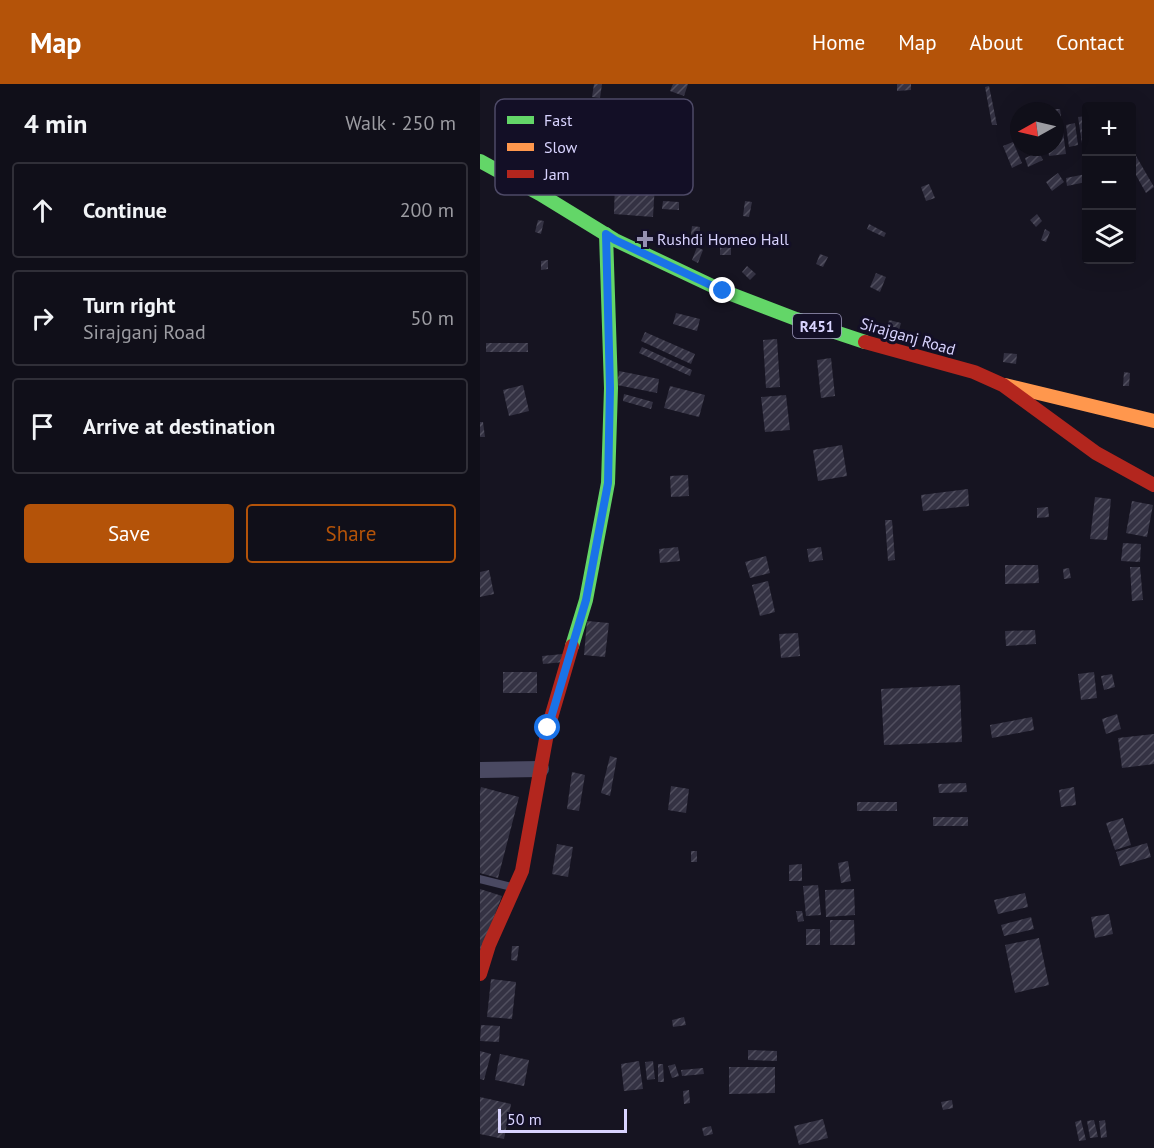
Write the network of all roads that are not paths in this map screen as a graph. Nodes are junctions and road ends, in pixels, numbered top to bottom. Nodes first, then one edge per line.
1 (480, 161) edge
2 (495, 169) edge
3 (542, 195) edge
4 (606, 234) junction
5 (1003, 385) junction
6 (1154, 421) edge
7 (1154, 484) edge
8 (541, 769) junction
9 (480, 770) edge
10 (480, 879) edge
11 (514, 888) junction
12 (480, 974) edge

1 - 2 street, Sirajganj Road / R451
3 - 4 street, Sirajganj Road / R451
4 - 5 street, Sirajganj Road / R451
4 - 8 street
5 - 6 street
5 - 7 street, Sirajganj Road / R451
8 - 9 street
8 - 11 street
10 - 11 lane
11 - 12 street

